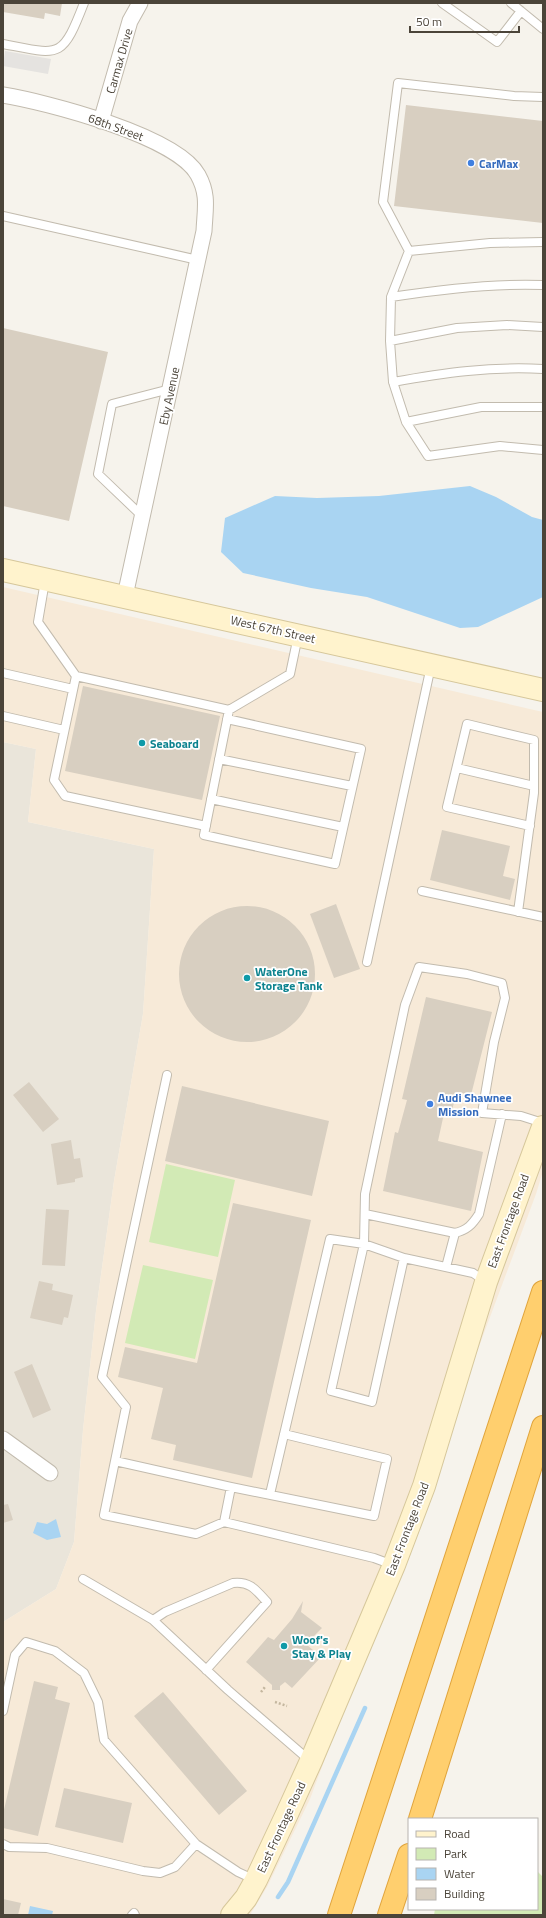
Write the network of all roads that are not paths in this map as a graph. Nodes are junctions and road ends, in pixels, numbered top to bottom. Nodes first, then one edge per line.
1 (84, 3) edge
2 (140, 3) edge
3 (442, 3) edge
4 (511, 3) edge
5 (521, 11) junction
6 (543, 29) edge
7 (3, 44) edge
8 (3, 95) edge
9 (543, 97) edge
10 (101, 121) junction
11 (206, 194) joint
12 (3, 216) edge
13 (543, 242) edge
14 (410, 251) junction
15 (198, 260) junction
16 (543, 285) edge
17 (391, 297) junction
18 (543, 327) edge
19 (390, 341) junction
20 (543, 369) edge
21 (393, 382) junction
22 (170, 389) junction
23 (543, 407) edge
24 (406, 422) junction
25 (543, 450) edge
26 (142, 516) junction
27 (3, 570) edge
28 (46, 579) junction
29 (125, 596) junction
30 (299, 635) junction
31 (431, 665) junction
32 (3, 673) edge
33 (76, 676) junction
34 (73, 689) junction
35 (543, 690) edge
36 (229, 710) junction
37 (3, 716) edge
38 (227, 720) junction
39 (64, 730) junction
40 (219, 758) junction
41 (457, 768) junction
42 (352, 786) junction
43 (534, 786) junction
44 (211, 799) junction
45 (206, 826) junction
46 (530, 826) junction
47 (343, 827) junction
48 (422, 891) dead end
49 (518, 912) junction
50 (543, 917) edge
51 (367, 962) dead end
52 (167, 1075) dead end
53 (502, 1114) junction
54 (543, 1123) edge
55 (543, 1127) edge
56 (365, 1214) junction
57 (455, 1233) junction
58 (364, 1244) junction
59 (404, 1258) junction
60 (446, 1267) junction
61 (486, 1282) junction
62 (543, 1292) edge
63 (543, 1427) edge
64 (284, 1434) junction
65 (3, 1439) edge
66 (115, 1461) junction
67 (50, 1473) dead end
68 (231, 1487) junction
69 (270, 1494) junction
70 (224, 1522) junction
71 (394, 1566) junction
72 (83, 1579) dead end
73 (153, 1620) junction
74 (206, 1670) junction
75 (3, 1711) edge
76 (312, 1761) junction
77 (420, 1818) edge
78 (3, 1844) edge
79 (196, 1844) junction
80 (408, 1859) edge
81 (256, 1880) junction
82 (348, 1889) junction
83 (397, 1905) edge
84 (132, 1915) edge
85 (135, 1915) edge
86 (232, 1915) edge
87 (329, 1915) edge
88 (339, 1915) edge
89 (390, 1915) edge

1 - 7 lane
2 - 10 street, Carmax Drive
3 - 5 lane
4 - 5 lane
5 - 6 lane
8 - 10 street, 68th Street
9 - 14 lane
10 - 11 street, 68th Street
11 - 15 street, Eby Avenue
12 - 15 lane
13 - 14 lane
14 - 17 lane
15 - 22 street, Eby Avenue
16 - 17 lane
17 - 19 lane
18 - 19 lane
19 - 21 lane
20 - 21 lane
21 - 24 lane
22 - 26 street, Eby Avenue
22 - 26 lane
23 - 24 lane
24 - 25 lane
26 - 29 street, Eby Avenue
27 - 28 street, West 67th Street
28 - 29 street, West 67th Street
28 - 33 lane
29 - 30 street, West 67th Street
30 - 31 street, West 67th Street
30 - 36 lane
31 - 35 street, West 67th Street
31 - 51 lane
32 - 34 lane
33 - 34 lane
33 - 36 lane
34 - 39 lane
36 - 38 lane
37 - 39 lane
38 - 40 lane
38 - 42 lane
39 - 45 lane
40 - 42 lane
40 - 44 lane
41 - 43 lane
41 - 43 lane
41 - 46 lane
42 - 47 lane
43 - 46 lane
44 - 45 lane
44 - 47 lane
45 - 47 lane
46 - 49 lane
48 - 49 lane
49 - 50 lane
52 - 66 lane
53 - 54 lane
53 - 56 lane
53 - 57 lane
55 - 61 street, East Frontage Road
56 - 57 lane
56 - 58 lane
57 - 60 lane
58 - 59 lane
58 - 59 lane
58 - 64 lane
59 - 60 lane
60 - 61 lane
61 - 71 street, East Frontage Road
62 - 82 highway
63 - 77 highway
64 - 69 lane
64 - 69 lane
65 - 67 street
66 - 68 lane
66 - 70 lane
68 - 69 lane
68 - 70 lane
70 - 71 lane
71 - 76 street, East Frontage Road
72 - 73 lane
73 - 74 lane
73 - 74 lane
74 - 76 lane
75 - 79 lane
76 - 81 street, East Frontage Road
78 - 79 lane
79 - 81 lane
80 - 83 highway
81 - 86 street, East Frontage Road
82 - 87 highway
82 - 88 highway
83 - 89 highway
84 - 85 lane

